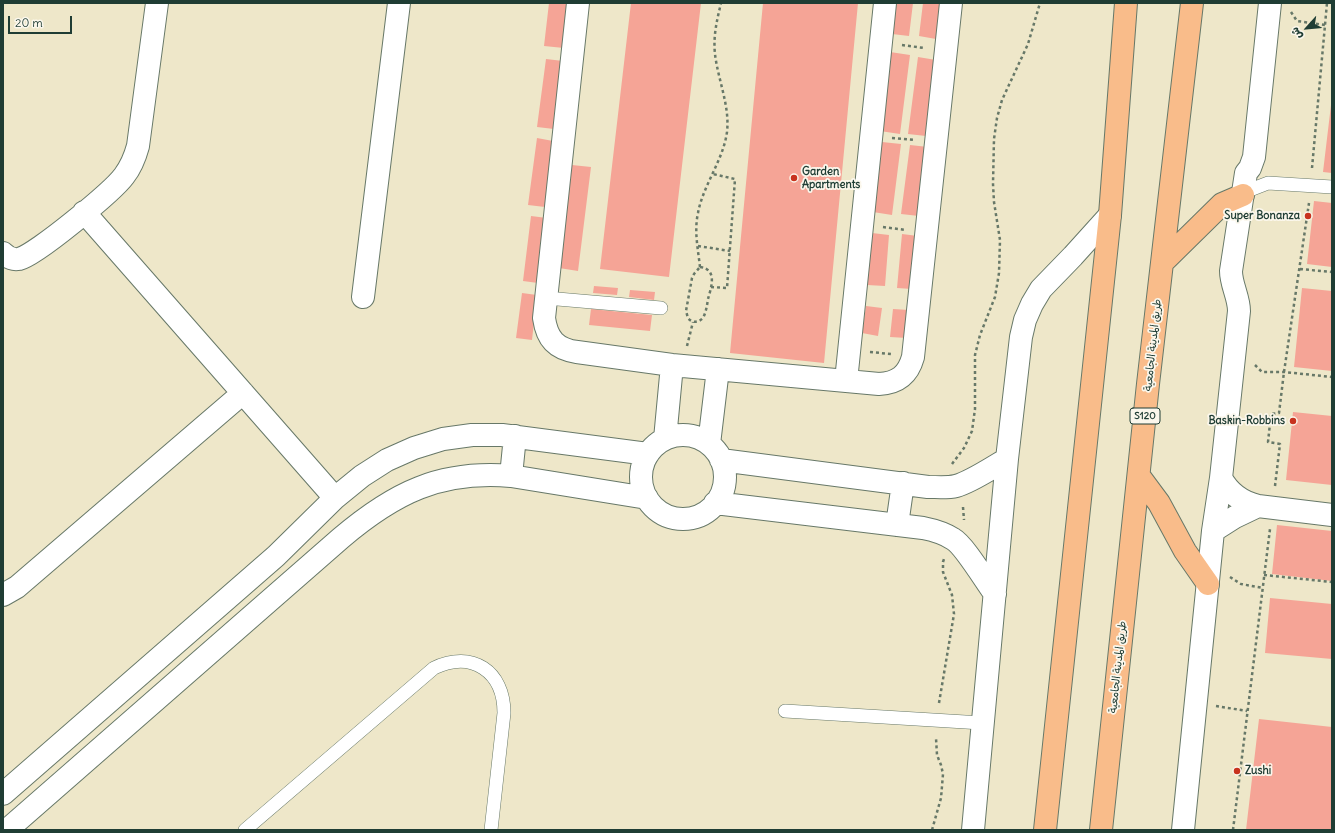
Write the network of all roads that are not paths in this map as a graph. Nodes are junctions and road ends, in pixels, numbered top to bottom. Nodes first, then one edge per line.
1 (157, 3) edge
2 (399, 3) edge
3 (578, 3) edge
4 (885, 3) edge
5 (950, 3) edge
6 (1126, 3) edge
7 (1192, 3) edge
8 (1270, 11) edge
9 (1332, 187) edge
10 (1243, 196) junction
11 (84, 212) junction
12 (1110, 215) junction
13 (3, 253) edge
14 (1162, 263) junction
15 (363, 297) dead end
16 (546, 298) junction
17 (661, 308) dead end
18 (672, 365) junction
19 (718, 369) junction
20 (846, 381) junction
21 (242, 393) junction
22 (515, 436) junction
23 (665, 439) junction
24 (715, 452) junction
25 (648, 454) junction
26 (1007, 459) junction
27 (511, 476) junction
28 (1139, 476) junction
29 (1221, 478) junction
30 (903, 484) junction
31 (335, 498) junction
32 (647, 498) junction
33 (715, 503) junction
34 (1265, 507) junction
35 (1332, 515) edge
36 (897, 525) junction
37 (1213, 531) junction
38 (276, 556) junction
39 (295, 577) junction
40 (1208, 584) junction
41 (995, 594) junction
42 (3, 595) edge
43 (785, 710) dead end
44 (982, 723) junction
45 (3, 794) edge
46 (1185, 826) edge
47 (7, 830) edge
48 (245, 830) edge
49 (491, 830) edge
50 (973, 830) edge
51 (1045, 830) edge
52 (1101, 830) edge

1 - 11 street
2 - 15 street
3 - 16 street
4 - 20 street
5 - 20 street
6 - 12 main road
7 - 14 main road, طريق المدينة الجامعية / S120
8 - 10 street
9 - 10 lane
10 - 14 main road
10 - 29 street
11 - 13 street
11 - 21 street
12 - 26 street
12 - 51 main road
14 - 28 main road, طريق المدينة الجامعية / S120
16 - 17 lane
16 - 18 street
18 - 19 street
18 - 23 street
19 - 20 street
19 - 24 street
21 - 31 street
21 - 42 street
22 - 25 street
22 - 27 street
22 - 31 street
23 - 24 street
23 - 25 street
24 - 30 street
24 - 33 street
25 - 32 street
26 - 30 street
26 - 41 street
27 - 32 street
27 - 39 street
28 - 40 main road
28 - 52 main road, طريق المدينة الجامعية / S120
29 - 34 street
29 - 37 street
30 - 36 street
31 - 38 street
32 - 33 street
33 - 36 street
34 - 35 street
34 - 37 street
36 - 41 street
37 - 40 street
38 - 39 street
38 - 45 street
39 - 47 street
40 - 46 street
41 - 44 street
43 - 44 lane
44 - 50 street
48 - 49 lane

